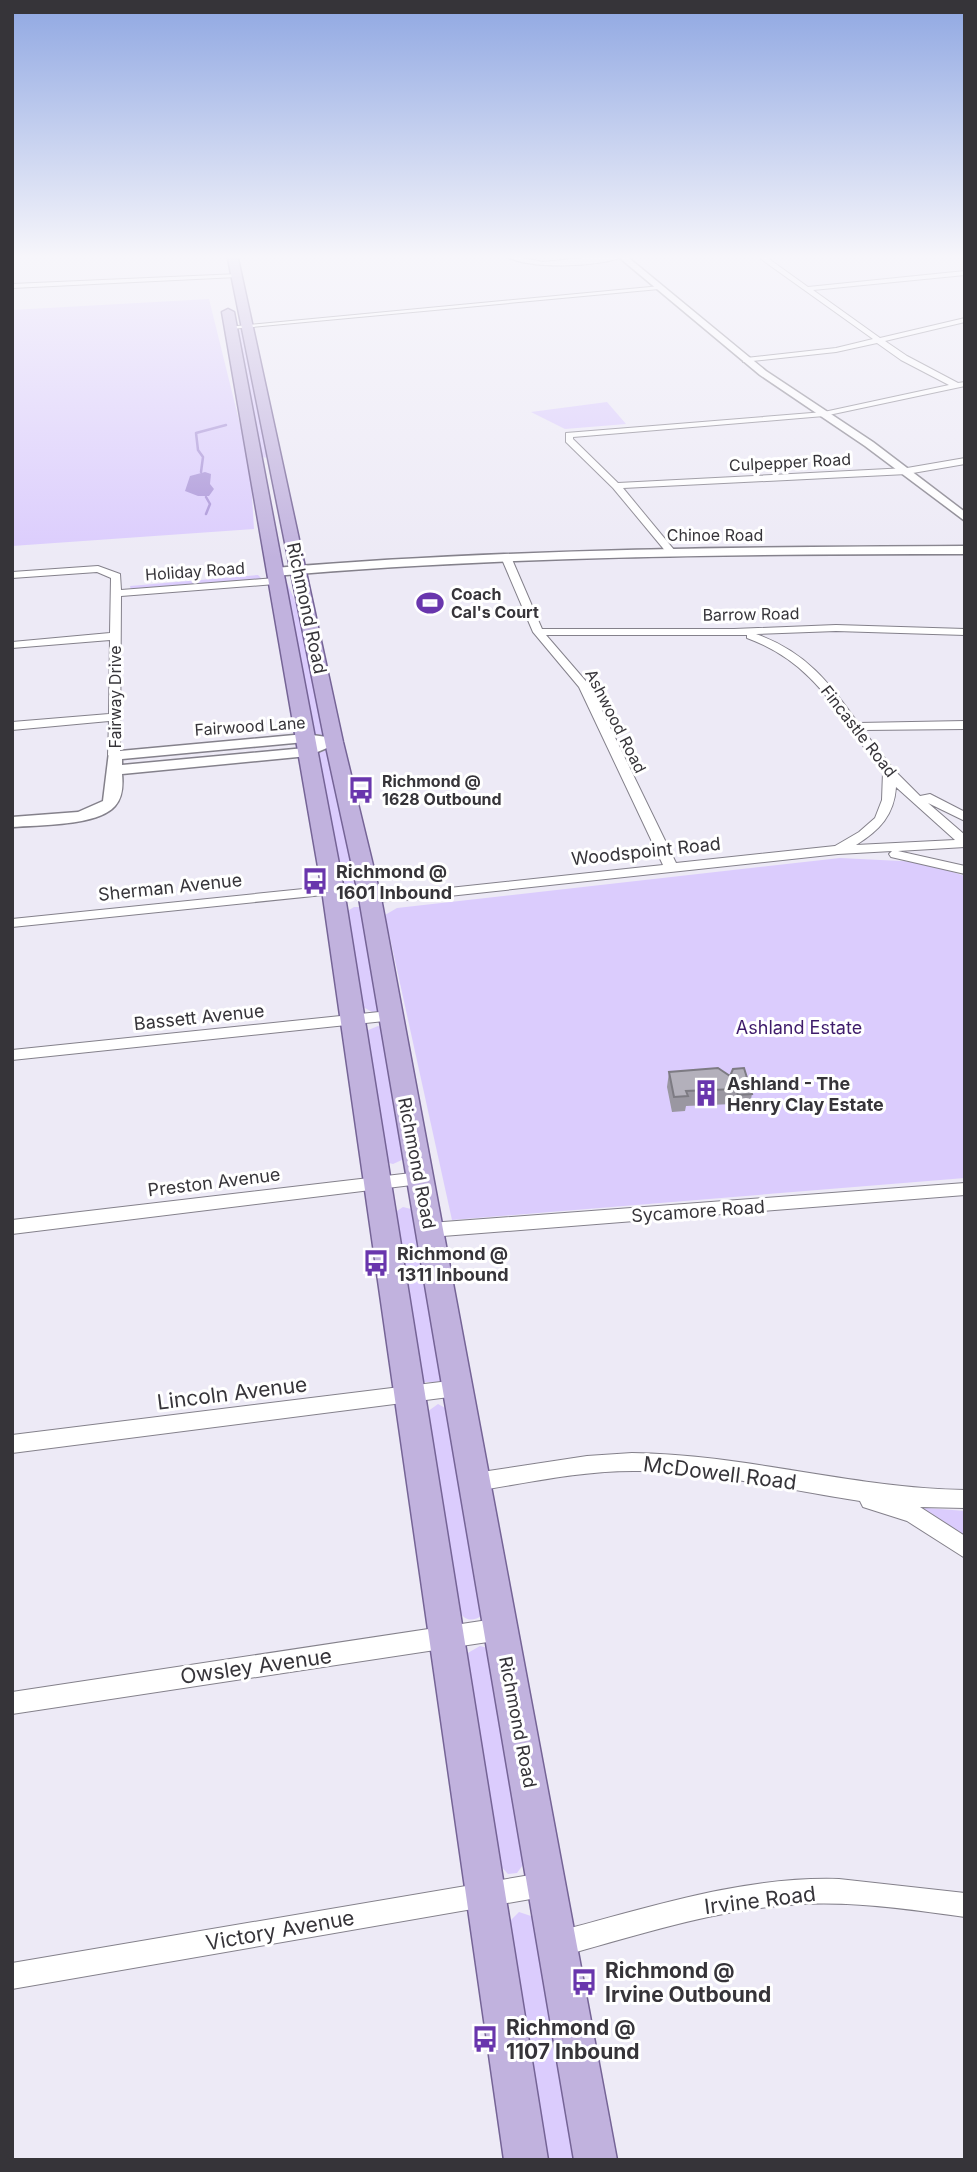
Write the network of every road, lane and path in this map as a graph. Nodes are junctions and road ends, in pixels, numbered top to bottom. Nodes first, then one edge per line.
1 (236, 355) edge
2 (252, 355) edge
3 (740, 355) edge
4 (788, 355) edge
5 (901, 355) edge
6 (746, 360) junction
7 (962, 387) edge
8 (824, 414) junction
9 (965, 461) edge
10 (907, 471) junction
11 (616, 486) junction
12 (965, 518) edge
13 (965, 550) edge
14 (670, 551) junction
15 (506, 557) junction
16 (467, 560) junction
17 (12, 575) edge
18 (288, 576) junction
19 (117, 588) junction
20 (783, 630) junction
21 (538, 632) junction
22 (734, 632) junction
23 (965, 632) edge
24 (115, 636) junction
25 (12, 645) edge
26 (785, 649) junction
27 (114, 717) junction
28 (12, 726) edge
29 (965, 726) edge
30 (855, 727) junction
31 (334, 742) junction
32 (307, 745) junction
33 (114, 763) junction
34 (889, 772) junction
35 (965, 817) edge
36 (12, 822) edge
37 (965, 843) edge
38 (838, 850) junction
39 (671, 867) junction
40 (965, 870) edge
41 (333, 890) junction
42 (370, 898) junction
43 (12, 923) edge
44 (389, 1016) junction
45 (353, 1020) junction
46 (12, 1055) edge
47 (420, 1178) junction
48 (377, 1184) junction
49 (965, 1189) edge
50 (12, 1227) edge
51 (430, 1230) junction
52 (457, 1388) junction
53 (410, 1394) junction
54 (12, 1444) edge
55 (475, 1482) junction
56 (848, 1492) junction
57 (965, 1499) edge
58 (965, 1548) edge
59 (500, 1629) junction
60 (445, 1639) junction
61 (12, 1703) edge
62 (548, 1884) junction
63 (485, 1895) junction
64 (965, 1905) edge
65 (559, 1944) junction
66 (12, 1976) edge
67 (526, 2160) edge
68 (596, 2160) edge

1 - 18 main road, Richmond Road
2 - 18 main road, Richmond Road
3 - 6 street
4 - 6 street
5 - 7 street
6 - 8 street
7 - 8 street
8 - 10 street
8 - 11 street
9 - 10 street, Culpepper Road
10 - 11 street, Culpepper Road
10 - 12 street
11 - 14 street
13 - 14 street, Chinoe Road
14 - 15 street, Chinoe Road
15 - 16 street, Chinoe Road
15 - 21 street, Ashwood Road
16 - 18 street, Chinoe Road
16 - 18 street, Chinoe Road
17 - 19 street
18 - 19 street, Holiday Road
18 - 19 street, Holiday Road
18 - 31 main road, Richmond Road
18 - 32 main road, Richmond Road
19 - 24 street, Fairway Drive
20 - 22 street, Barrow Road
20 - 23 street, Barrow Road
20 - 26 street
21 - 22 street, Barrow Road
21 - 39 street, Ashwood Road
22 - 26 street, Fincastle Road
24 - 25 street
24 - 27 street, Fairway Drive
26 - 30 street, Fincastle Road
27 - 28 street
27 - 33 street, Fairway Drive
29 - 30 street
30 - 34 street, Fincastle Road
31 - 32 street, Fairwood Lane
31 - 42 main road, Richmond Road
32 - 33 street, Fairwood Lane
32 - 41 main road, Richmond Road
33 - 36 street, Fairway Drive
34 - 35 street
34 - 37 street, Fincastle Road
34 - 38 street
37 - 38 street, Woodspoint Road
38 - 39 street, Woodspoint Road
38 - 40 street
39 - 42 street, Woodspoint Road
41 - 42 street, Woodspoint Road
41 - 43 street, Sherman Avenue
41 - 45 main road, Richmond Road
42 - 44 main road, Richmond Road
44 - 45 street, Bassett Avenue
44 - 47 main road, Richmond Road
45 - 46 street, Bassett Avenue
45 - 48 main road, Richmond Road
47 - 48 street, Preston Avenue
47 - 51 main road, Richmond Road
48 - 50 street, Preston Avenue
48 - 53 main road, Richmond Road
49 - 51 street, Sycamore Road
51 - 52 main road, Richmond Road
52 - 53 street, Lincoln Avenue
52 - 55 main road, Richmond Road
53 - 54 street, Lincoln Avenue
53 - 60 main road, Richmond Road
55 - 56 street, McDowell Road
55 - 59 main road, Richmond Road
56 - 57 street, McDowell Road
56 - 58 street
59 - 60 street, Owsley Avenue
59 - 62 main road, Richmond Road
60 - 61 street, Owsley Avenue
60 - 63 main road, Richmond Road
62 - 63 street, Victory Avenue
62 - 65 main road, Richmond Road
63 - 66 street, Victory Avenue
63 - 67 main road, Richmond Road
64 - 65 street, Irvine Road
65 - 68 main road, Richmond Road

